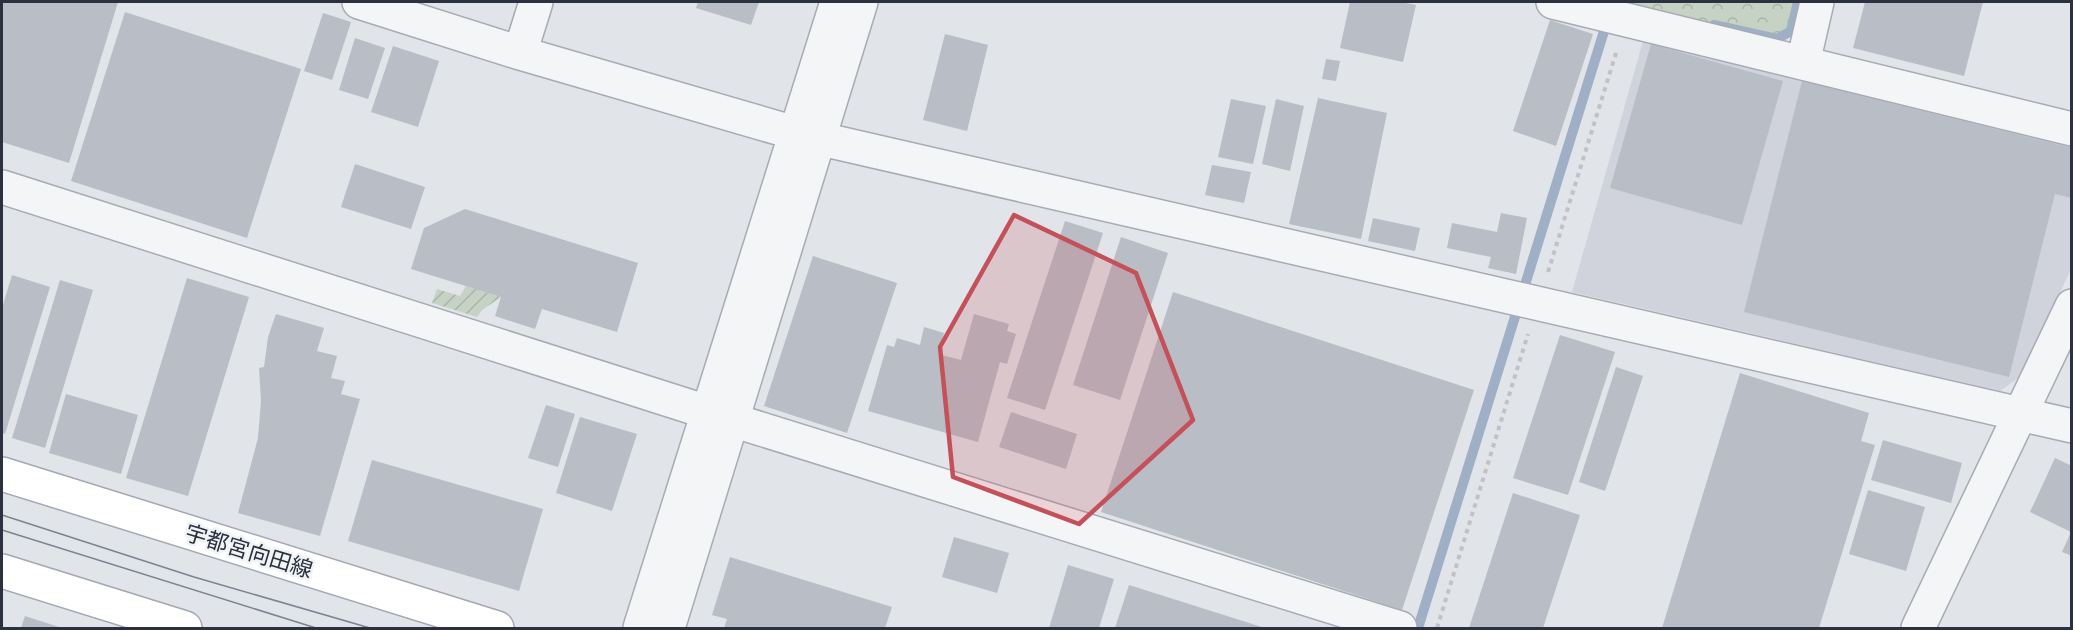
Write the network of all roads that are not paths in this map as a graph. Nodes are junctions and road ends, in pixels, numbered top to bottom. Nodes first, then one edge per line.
1 (359, 2) edge
2 (536, 2) edge
3 (837, 2) edge
4 (861, 2) edge
5 (1553, 2) edge
6 (1817, 2) edge
7 (520, 53) junction
8 (1803, 63) junction
9 (2072, 129) edge
10 (807, 136) junction
11 (2, 187) edge
12 (2072, 306) edge
13 (2018, 414) junction
14 (720, 416) junction
15 (2072, 426) edge
16 (2, 474) edge
17 (2, 571) edge
18 (185, 628) edge
19 (497, 628) edge
20 (640, 628) edge
21 (668, 628) edge
22 (1400, 628) edge
23 (1918, 628) edge

1 - 7 street
2 - 7 street
3 - 10 street
4 - 10 street
5 - 8 street
6 - 8 street
7 - 10 street
8 - 9 street
10 - 13 street
10 - 14 street
11 - 14 street
12 - 13 street
13 - 15 street
13 - 23 street
14 - 20 street
14 - 21 street
14 - 22 street
16 - 19 main road, 宇都宮向田線
17 - 18 main road

